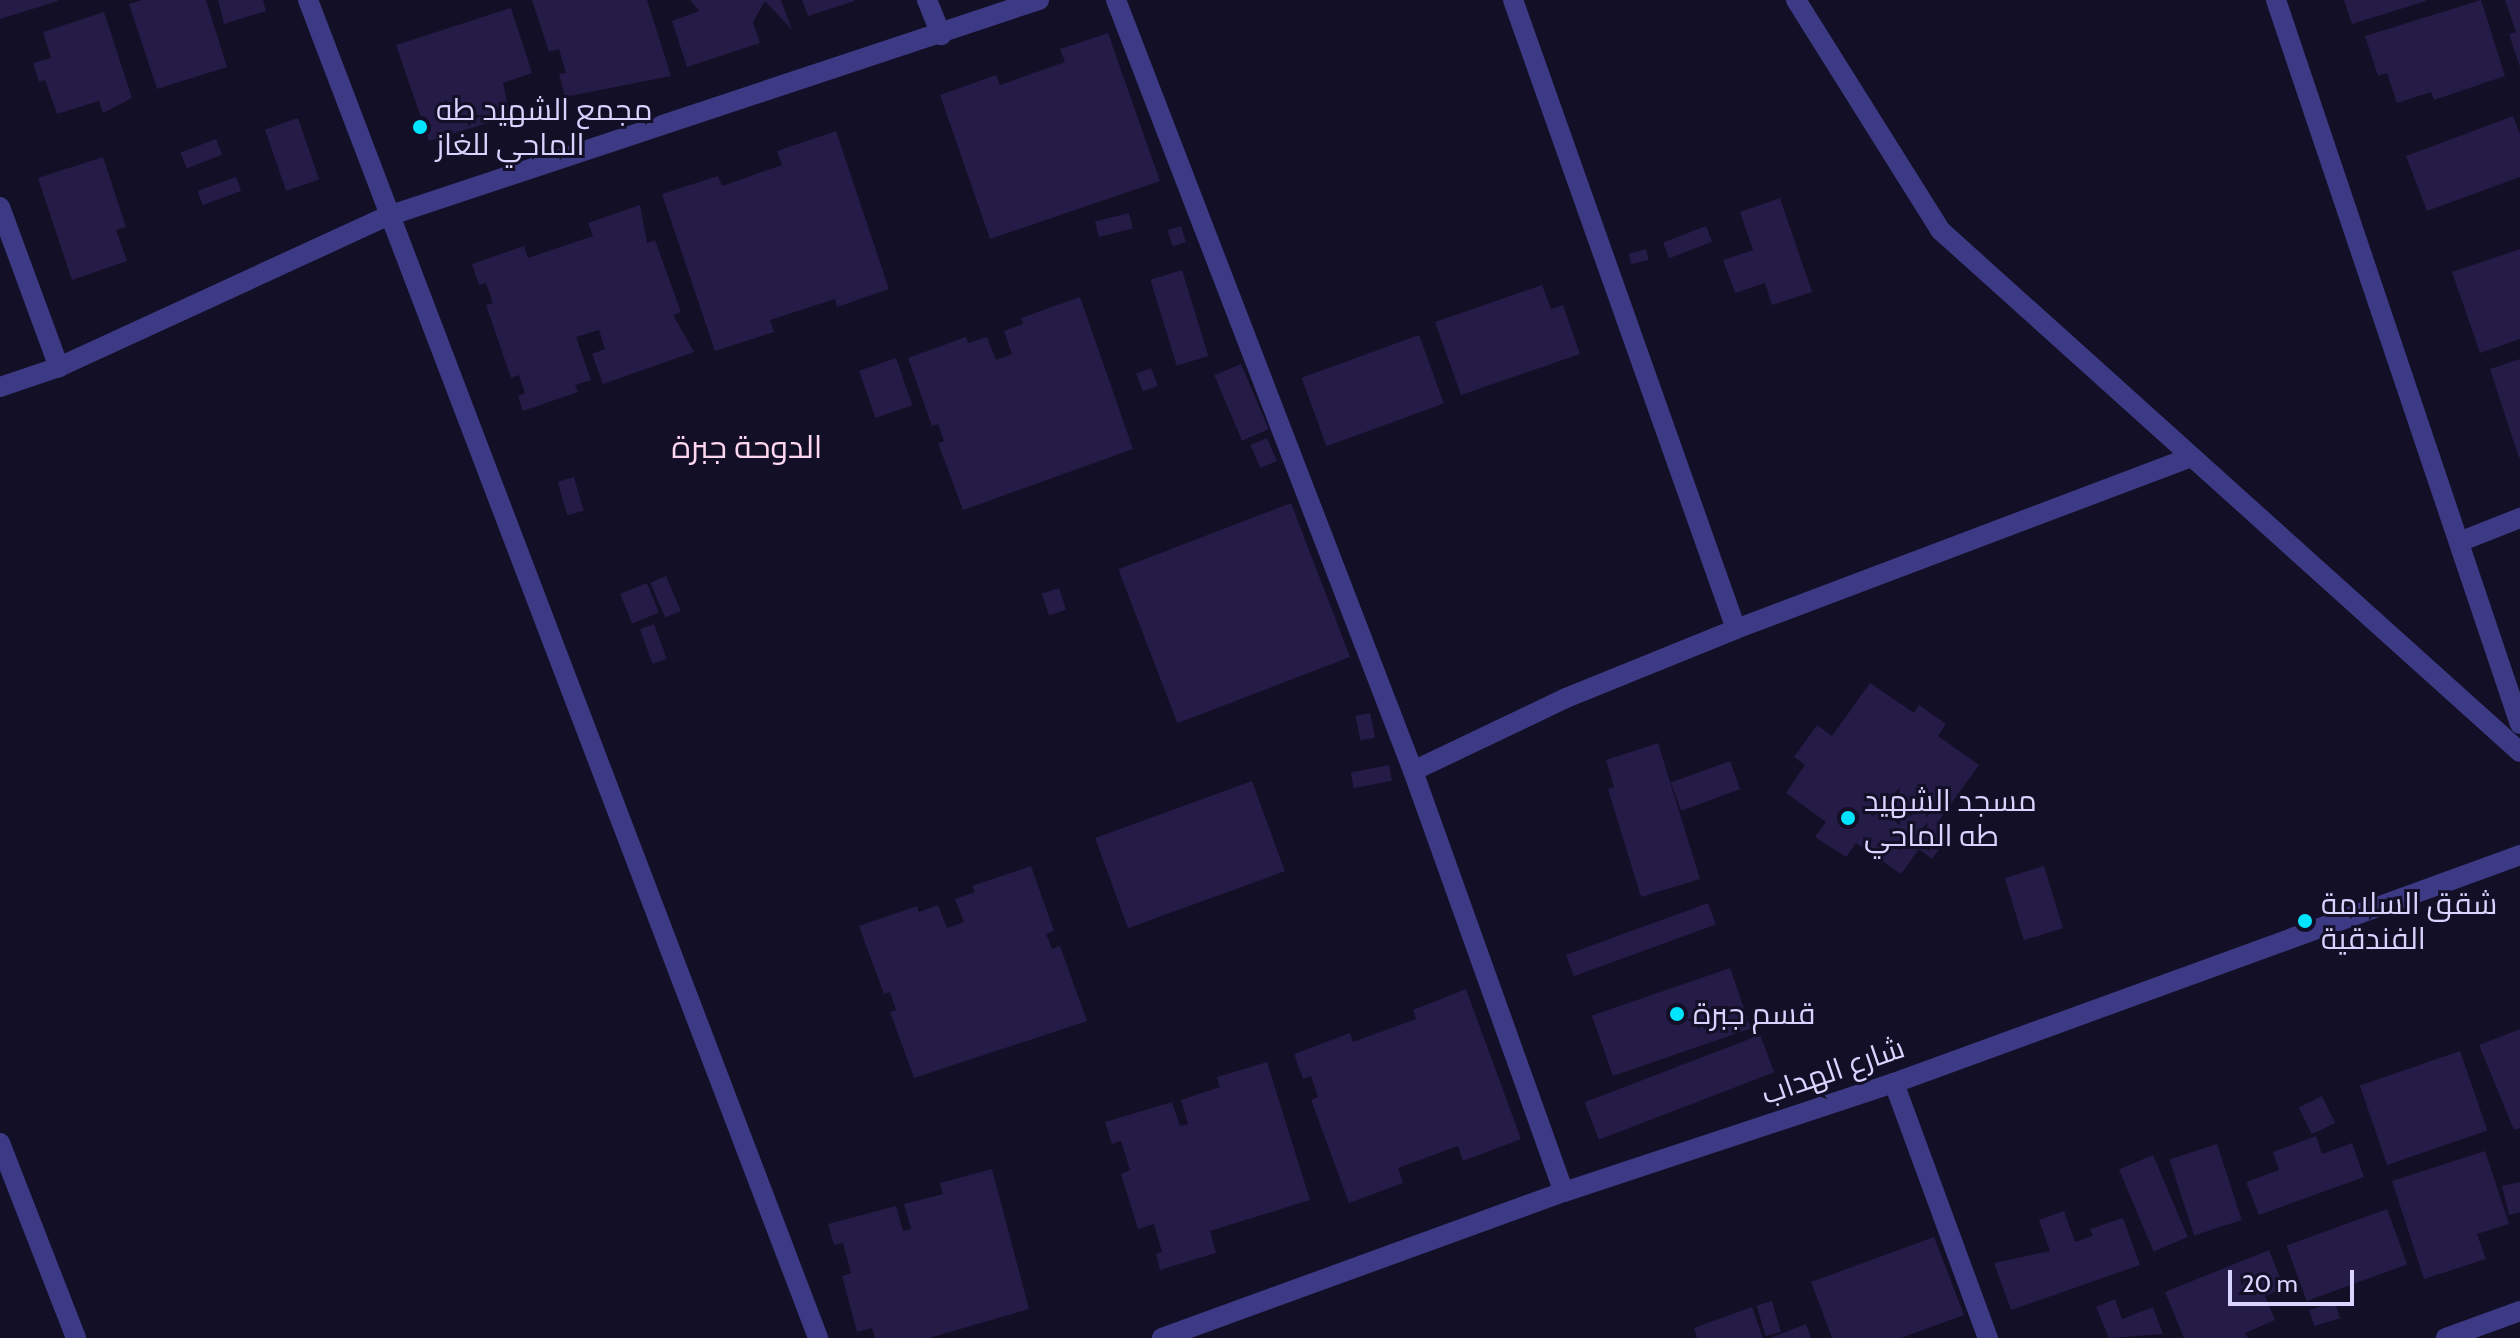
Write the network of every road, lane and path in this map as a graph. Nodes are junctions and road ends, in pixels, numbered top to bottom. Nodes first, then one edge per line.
1 (308, 0) edge
2 (927, 0) edge
3 (1039, 0) edge
4 (1116, 0) edge
5 (1513, 0) edge
6 (1796, 0) edge
7 (2276, 0) edge
8 (941, 35) junction
9 (0, 207) edge
10 (388, 216) junction
11 (59, 367) junction
12 (0, 387) edge
13 (2192, 457) junction
14 (2520, 518) edge
15 (2459, 542) junction
16 (1736, 629) junction
17 (2520, 724) edge
18 (2520, 752) edge
19 (1413, 771) junction
20 (2520, 855) edge
21 (1894, 1083) junction
22 (0, 1143) edge
23 (1564, 1192) junction
24 (2520, 1311) edge
25 (76, 1338) edge
26 (818, 1338) edge
27 (1162, 1338) edge
28 (1988, 1338) edge
29 (2446, 1338) edge

1 - 10 street
2 - 8 street
3 - 8 street
4 - 19 street
5 - 16 street
6 - 13 street
7 - 15 street
8 - 10 street
9 - 11 street
10 - 11 street
10 - 26 street
11 - 12 street
13 - 16 street
13 - 18 street
14 - 15 street
15 - 17 street
16 - 19 street
19 - 23 street
20 - 21 street, شارع الهداب
21 - 23 street, شارع الهداب
21 - 28 street
22 - 25 street
23 - 27 street, شارع الهداب
24 - 29 street

